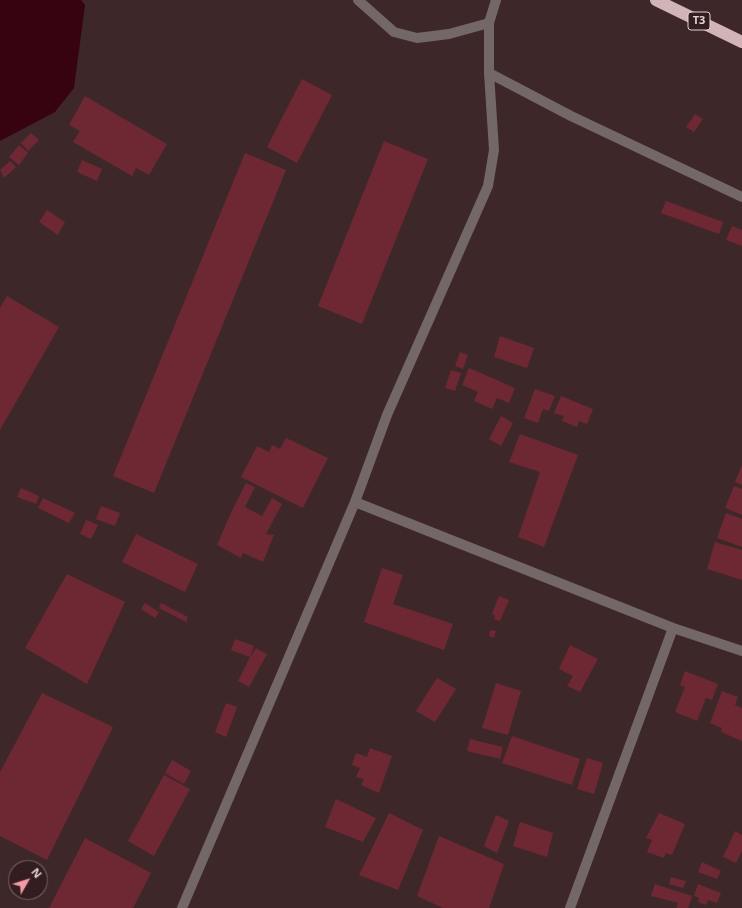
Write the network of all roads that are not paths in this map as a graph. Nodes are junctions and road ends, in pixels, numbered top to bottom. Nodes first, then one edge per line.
1 (358, 0) edge
2 (496, 0) edge
3 (656, 0) edge
4 (489, 23) junction
5 (742, 42) edge
6 (489, 73) junction
7 (742, 197) edge
8 (355, 502) junction
9 (673, 628) junction
10 (742, 651) edge
11 (182, 908) edge
12 (570, 908) edge

1 - 4 street
2 - 4 street
3 - 5 highway, T3
4 - 6 street
6 - 7 street
6 - 8 street
8 - 9 street
8 - 11 street
9 - 10 street
9 - 12 street

